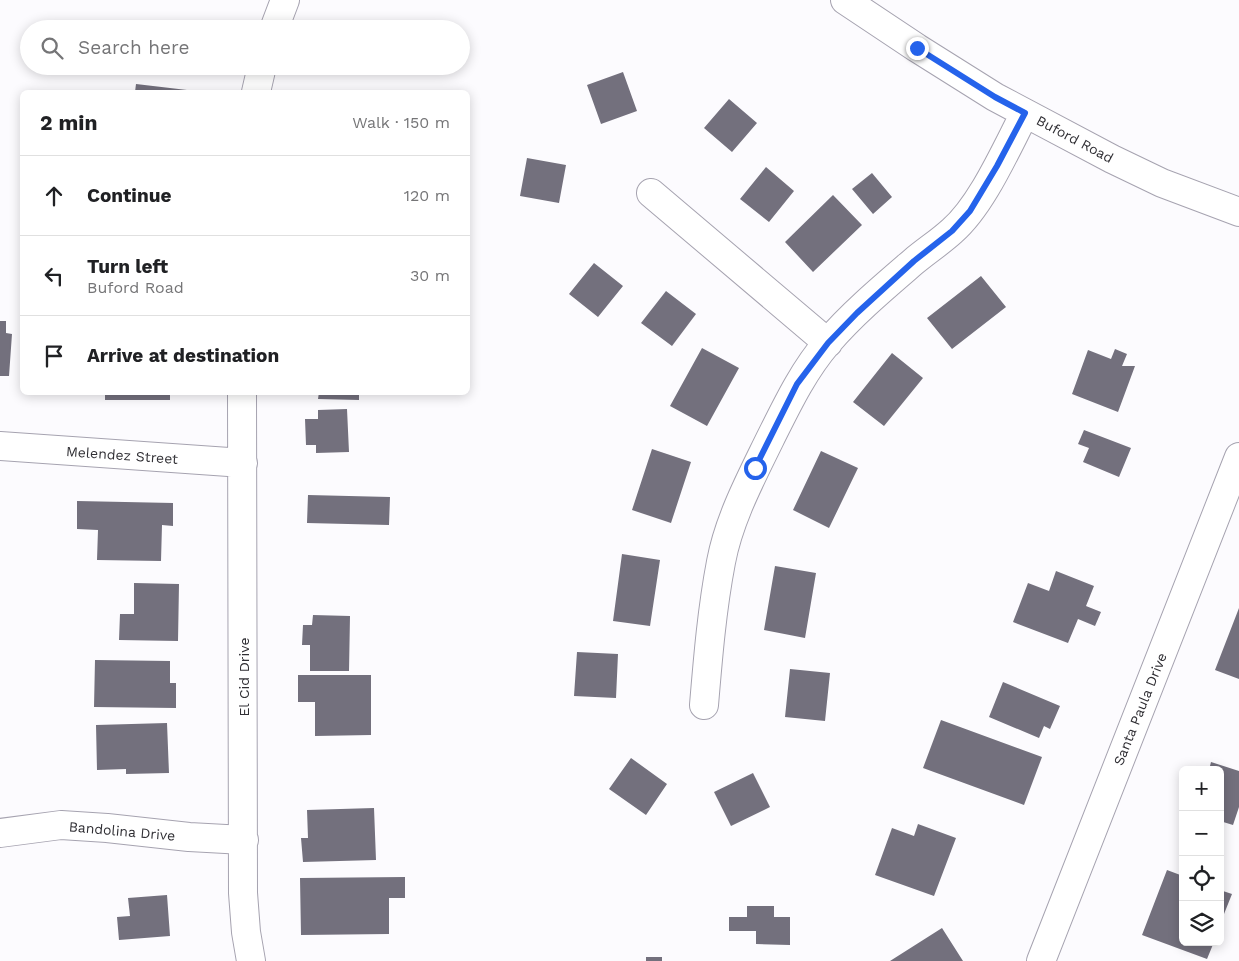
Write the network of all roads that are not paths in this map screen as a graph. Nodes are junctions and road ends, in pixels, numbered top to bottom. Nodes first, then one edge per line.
1 (284, 0) edge
2 (845, 0) edge
3 (277, 20) edge
4 (260, 75) edge
5 (256, 90) edge
6 (1025, 113) junction
7 (651, 192) dead end
8 (1239, 212) edge
9 (828, 343) junction
10 (242, 395) edge
11 (0, 446) edge
12 (1239, 457) edge
13 (244, 463) junction
14 (704, 705) dead end
15 (0, 833) edge
16 (244, 840) junction
17 (251, 961) edge
18 (1041, 961) edge

1 - 3 street
2 - 6 street, Buford Road
4 - 5 street
6 - 8 street, Buford Road
6 - 9 street
7 - 9 street
9 - 14 street
10 - 13 street, El Cid Drive
11 - 13 street, Melendez Street
12 - 18 street, Santa Paula Drive
13 - 16 street, El Cid Drive
15 - 16 street, Bandolina Drive
16 - 17 street, El Cid Drive

